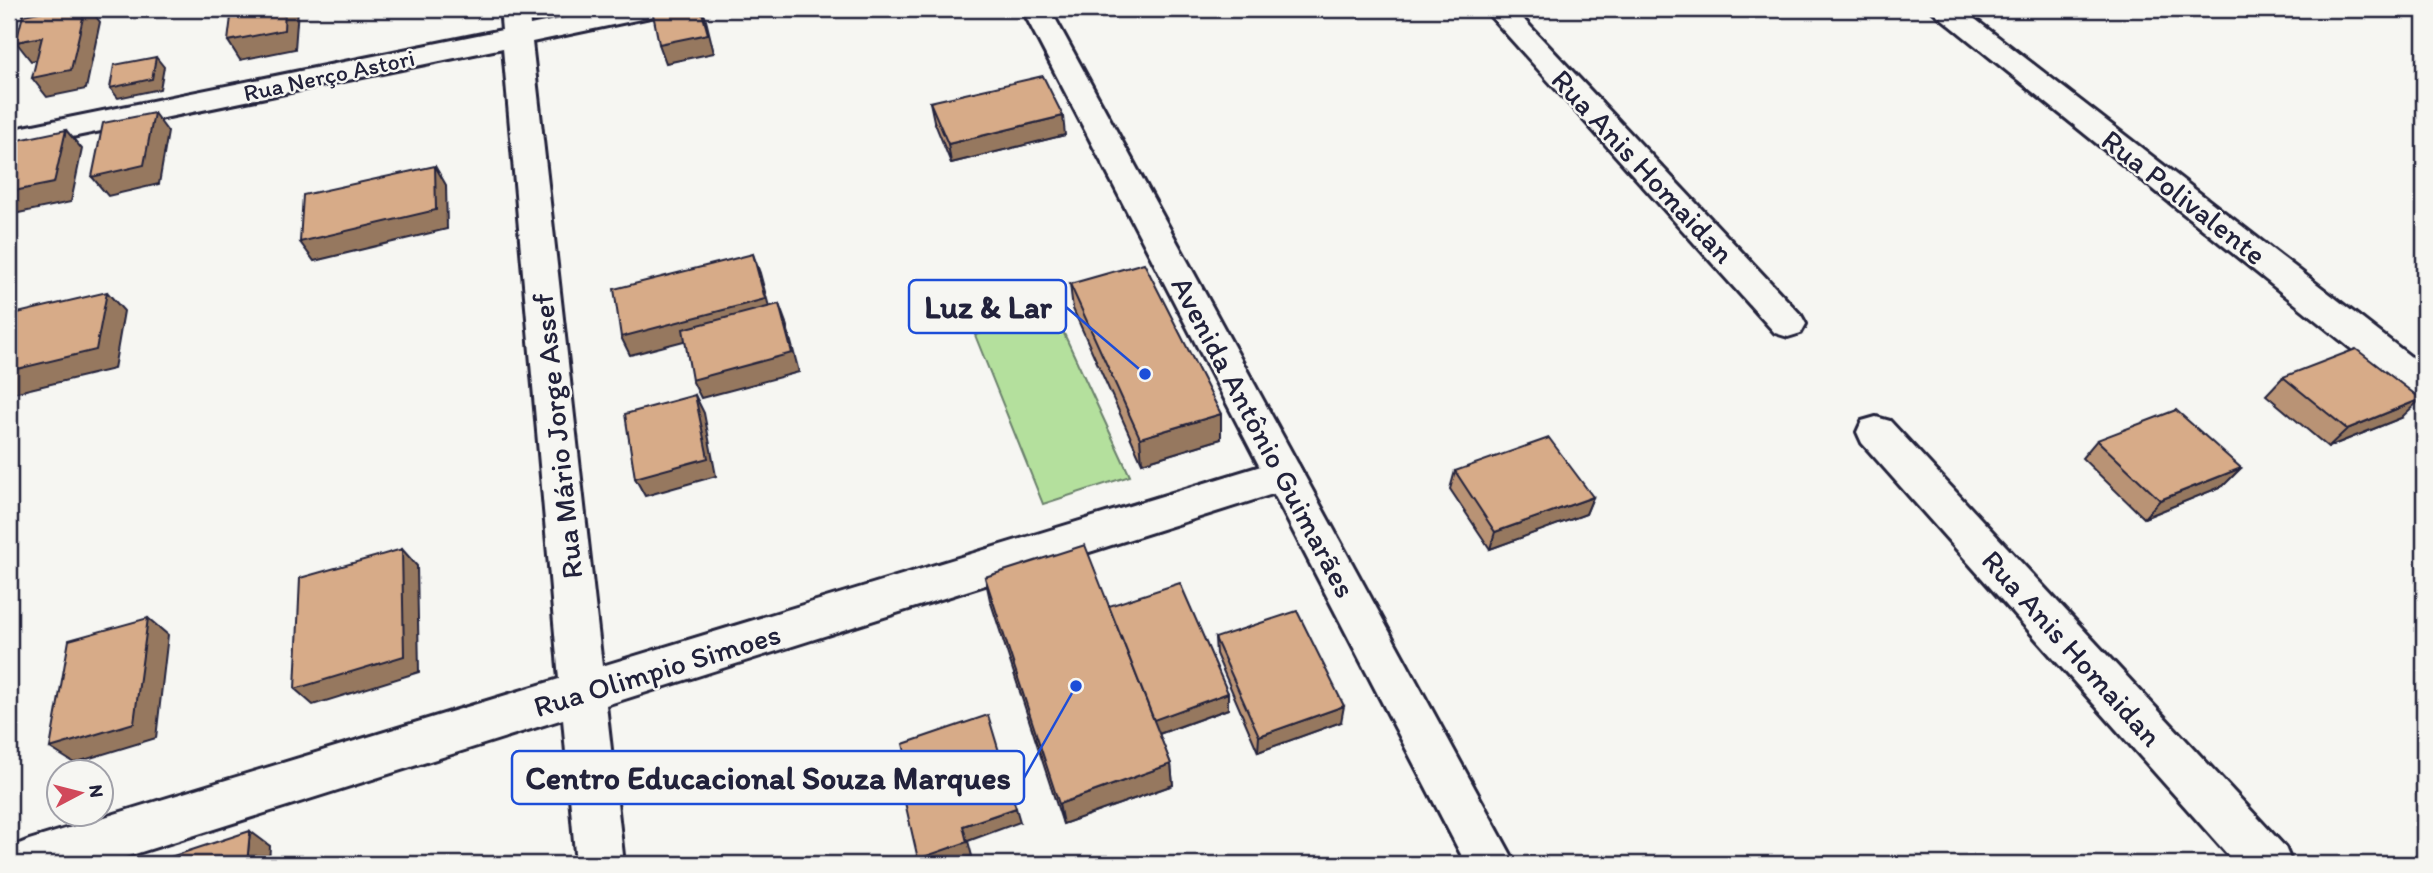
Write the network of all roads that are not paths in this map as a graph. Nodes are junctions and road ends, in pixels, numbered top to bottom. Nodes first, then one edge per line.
1 (650, 9) edge
2 (1036, 9) edge
3 (1498, 9) edge
4 (1944, 9) edge
5 (515, 22) edge
6 (9, 141) edge
7 (1788, 324) dead end
8 (2424, 387) edge
9 (1875, 432) dead end
10 (1284, 475) junction
11 (583, 693) junction
12 (29, 864) edge
13 (600, 864) edge
14 (1492, 864) edge
15 (2268, 864) edge

1 - 5 street, Rua Nerço Astori
2 - 10 street, Avenida Antônio Guimarães
3 - 7 street, Rua Anis Homaidan
4 - 8 street, Rua Polivalente
5 - 6 street, Rua Nerço Astori
5 - 11 street, Rua Mário Jorge Assef
9 - 15 street, Rua Anis Homaidan
10 - 11 street, Rua Olimpio Simoes
10 - 14 street, Avenida Antônio Guimarães
11 - 12 street, Rua Olimpio Simoes
11 - 13 street, Rua Mário Jorge Assef

